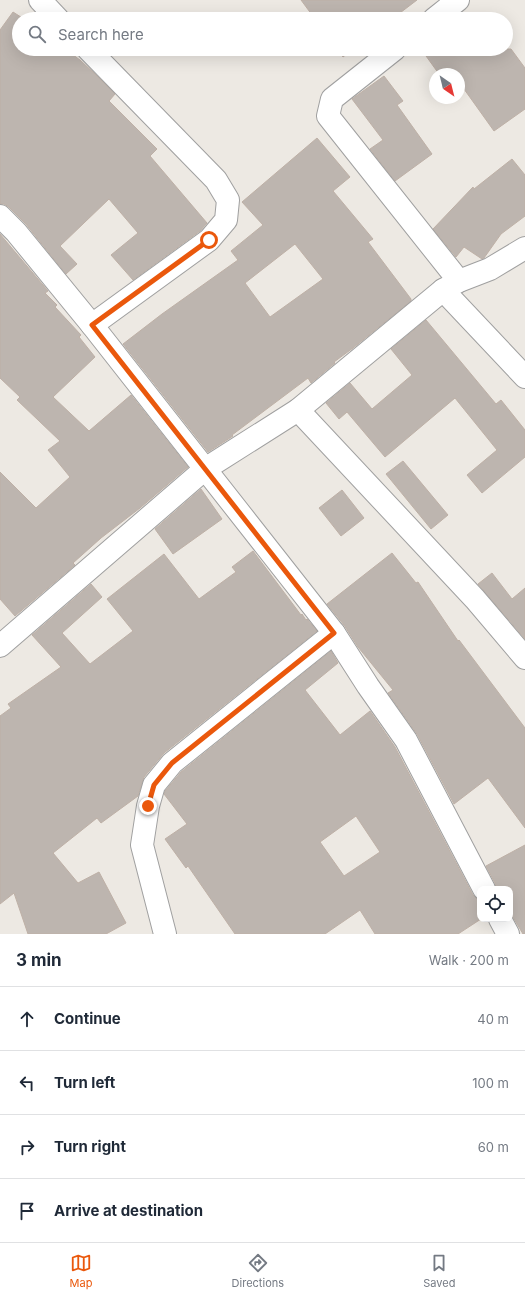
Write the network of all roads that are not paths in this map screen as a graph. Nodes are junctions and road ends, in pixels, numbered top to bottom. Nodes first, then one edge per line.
1 (40, 0) edge
2 (458, 0) edge
3 (51, 12) edge
4 (443, 12) edge
5 (95, 56) edge
6 (387, 56) edge
7 (0, 216) edge
8 (525, 248) edge
9 (451, 285) junction
10 (92, 325) junction
11 (525, 377) edge
12 (298, 410) junction
13 (205, 469) junction
14 (334, 633) junction
15 (1, 643) edge
16 (525, 658) edge
17 (482, 886) edge
18 (502, 922) edge
19 (165, 934) edge
20 (508, 934) edge

1 - 3 street
2 - 4 street
5 - 10 street
6 - 9 street
7 - 10 street
8 - 9 street
9 - 11 street
9 - 12 street
10 - 13 street
12 - 13 street
12 - 16 street
13 - 14 street
13 - 15 street
14 - 17 street
14 - 19 street
18 - 20 street

